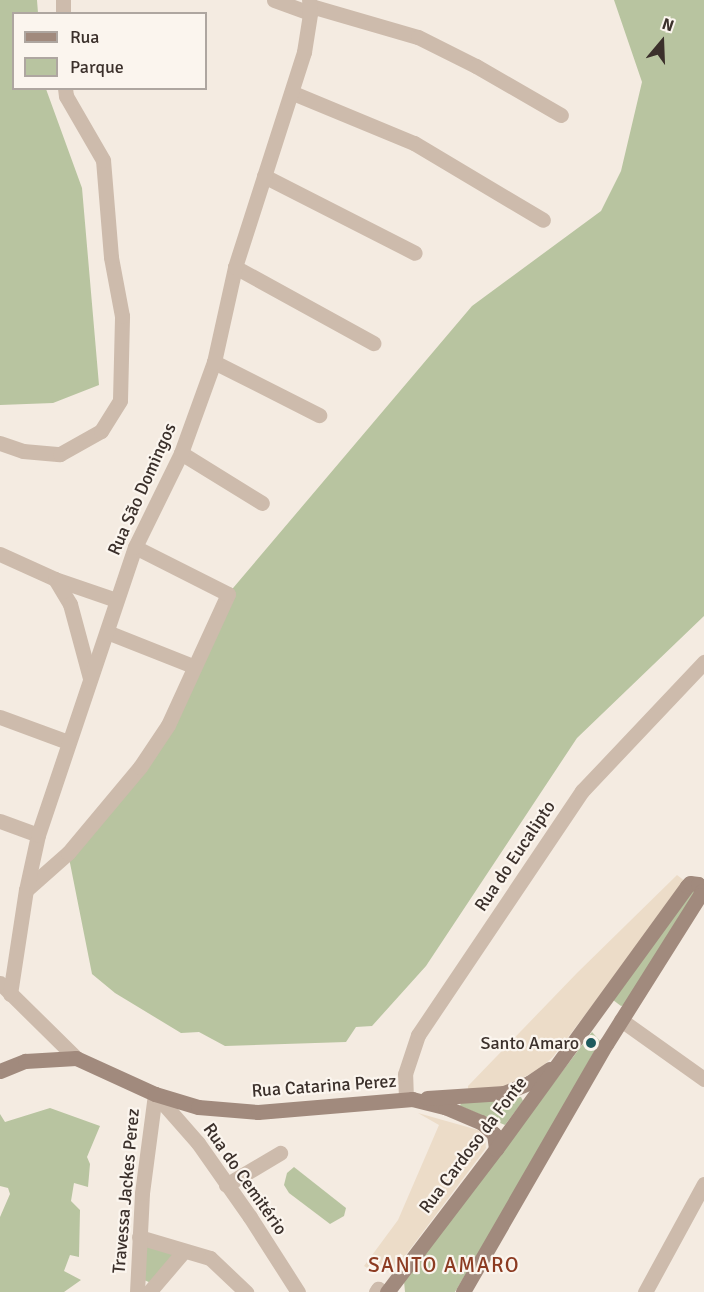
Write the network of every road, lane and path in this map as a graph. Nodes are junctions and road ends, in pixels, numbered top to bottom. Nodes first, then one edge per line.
1 (274, 0) edge
2 (310, 6) edge
3 (65, 90) edge
4 (293, 93) junction
5 (561, 115) dead end
6 (264, 176) junction
7 (543, 220) dead end
8 (415, 253) dead end
9 (235, 267) junction
10 (373, 344) dead end
11 (214, 362) junction
12 (319, 415) dead end
13 (0, 443) edge
14 (181, 453) junction
15 (262, 503) dead end
16 (135, 547) junction
17 (0, 554) edge
18 (55, 579) junction
19 (116, 600) junction
20 (106, 632) junction
21 (704, 662) edge
22 (193, 666) junction
23 (90, 678) junction
24 (0, 717) edge
25 (68, 742) junction
26 (0, 821) edge
27 (38, 835) junction
28 (701, 880) edge
29 (26, 890) junction
30 (5, 989) edge
31 (600, 1005) junction
32 (621, 1020) junction
33 (76, 1058) junction
34 (561, 1060) junction
35 (0, 1071) edge
36 (704, 1079) edge
37 (155, 1094) junction
38 (409, 1099) junction
39 (496, 1149) junction
40 (280, 1153) dead end
41 (704, 1184) edge
42 (226, 1185) junction
43 (139, 1237) junction
44 (184, 1251) junction
45 (137, 1292) edge
46 (149, 1292) edge
47 (246, 1292) edge
48 (298, 1292) edge
49 (376, 1292) edge
50 (386, 1292) edge
51 (463, 1292) edge
52 (645, 1292) edge

1 - 2 street
2 - 4 street, Rua São Domingos
2 - 5 street
3 - 13 street
4 - 6 street, Rua São Domingos
4 - 7 street
6 - 8 street
6 - 9 street, Rua São Domingos
9 - 10 street
9 - 11 street, Rua São Domingos
11 - 12 street
11 - 14 street, Rua São Domingos
14 - 15 street
14 - 16 street, Rua São Domingos
16 - 19 street, Rua São Domingos
16 - 22 street
17 - 18 street
18 - 19 street
18 - 23 street
19 - 20 street, Rua São Domingos
20 - 22 street
20 - 23 street, Rua São Domingos
21 - 38 street, Rua do Eucalipto
22 - 29 street
23 - 25 street, Rua São Domingos
24 - 25 street
25 - 27 street, Rua São Domingos
26 - 27 street
27 - 29 street, Rua São Domingos
28 - 31 main road, Rua Cardoso da Fonte
28 - 32 main road, Rua Cardoso da Fonte
29 - 30 street, Rua São Domingos
30 - 33 street
31 - 32 main road
31 - 34 main road, Rua Cardoso da Fonte
32 - 36 street
32 - 51 main road, Rua Cardoso da Fonte
33 - 35 main road, Rua Catarina Perez
33 - 37 main road, Rua Catarina Perez
34 - 38 main road
34 - 39 main road, Rua Cardoso da Fonte
37 - 38 main road, Rua Catarina Perez
37 - 42 street, Rua do Cemitério
37 - 43 street, Travessa Jackes Perez
38 - 39 main road, Rua Catarina Perez
39 - 50 main road, Rua Cardoso da Fonte
40 - 42 street
41 - 52 street
42 - 48 street, Rua do Cemitério
43 - 44 street
43 - 45 street, Travessa Jackes Perez
44 - 46 street
44 - 47 street
49 - 50 street, Rua Cardoso da Fonte

